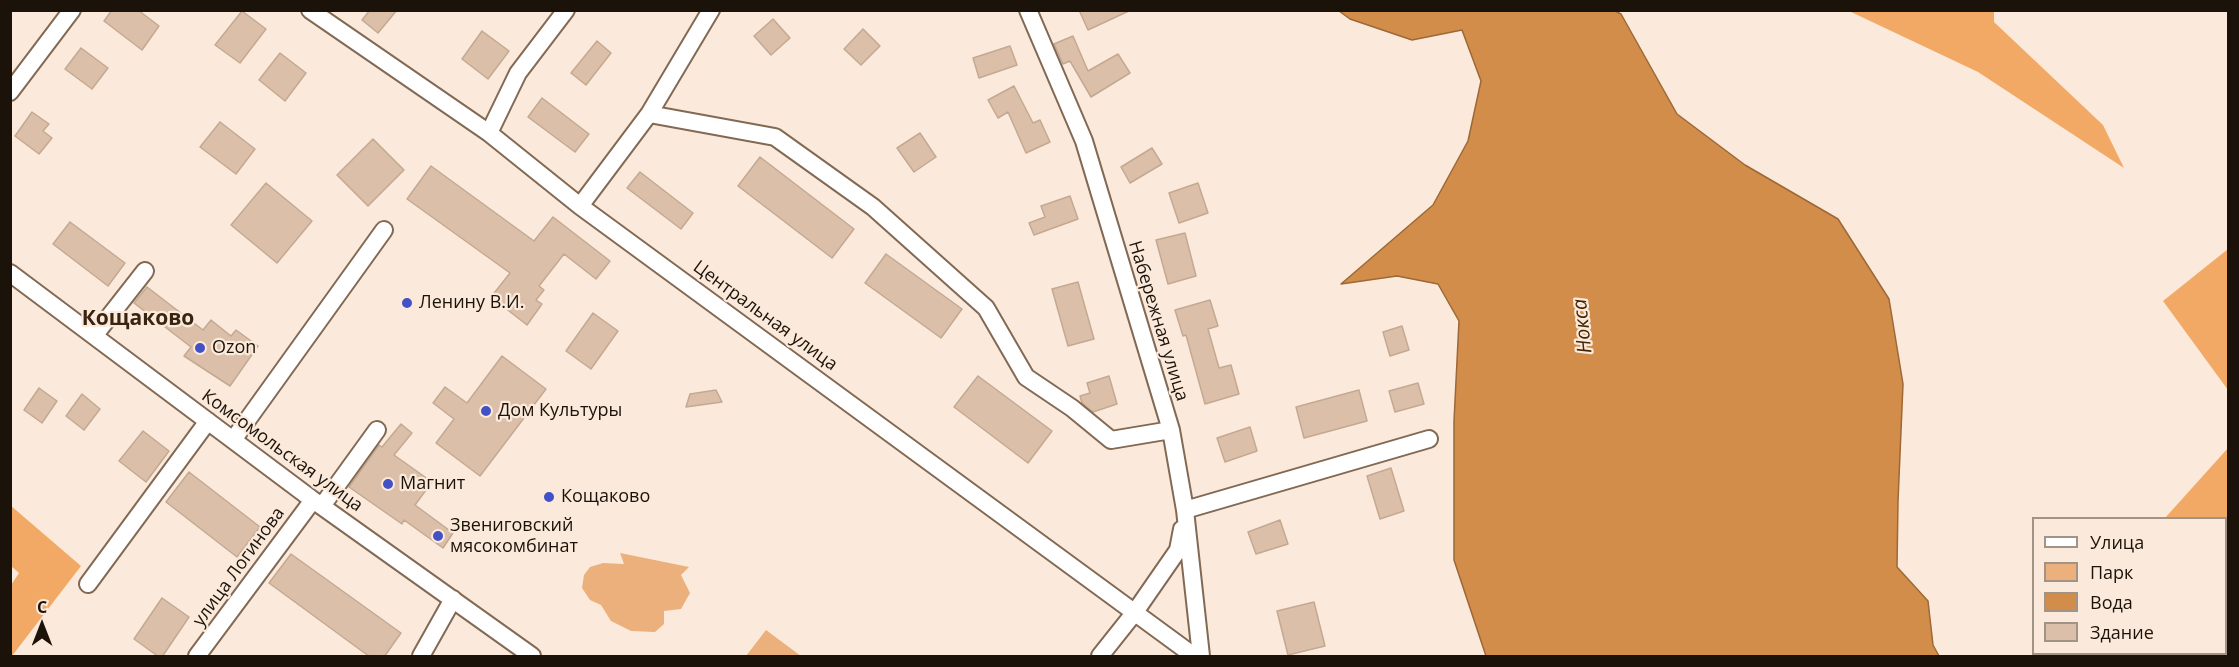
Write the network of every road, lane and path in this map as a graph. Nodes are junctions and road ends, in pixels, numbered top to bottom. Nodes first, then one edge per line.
1 (72, 10) edge
2 (310, 10) edge
3 (566, 10) edge
4 (711, 10) edge
5 (1028, 10) edge
6 (10, 92) edge
7 (649, 114) junction
8 (489, 133) junction
9 (580, 206) junction
10 (384, 230) dead end
11 (145, 270) dead end
12 (10, 273) edge
13 (94, 336) junction
14 (208, 421) junction
15 (377, 430) dead end
16 (1171, 430) junction
17 (233, 440) junction
18 (1429, 440) dead end
19 (317, 503) junction
20 (1185, 510) junction
21 (88, 584) dead end
22 (453, 599) junction
23 (1135, 612) junction
24 (197, 657) edge
25 (421, 657) edge
26 (532, 657) edge
27 (1100, 657) edge
28 (1194, 657) edge
29 (1201, 657) edge

1 - 6 street
2 - 8 street, Центральная улица
3 - 8 street
4 - 7 street
5 - 16 street, Набережная улица
7 - 9 street
7 - 16 street
8 - 9 street, Центральная улица
9 - 23 street, Центральная улица
10 - 17 street
11 - 13 street
12 - 13 street, Комсомольская улица
13 - 14 street, Комсомольская улица
14 - 17 street, Комсомольская улица
14 - 21 street
15 - 19 street, улица Логинова
16 - 20 street, Набережная улица
17 - 19 street, Комсомольская улица
18 - 20 street
19 - 22 street, Комсомольская улица
19 - 24 street, улица Логинова
20 - 23 street
20 - 29 street, Набережная улица
22 - 25 street
22 - 26 street, Комсомольская улица
23 - 27 street
23 - 28 street, Центральная улица

